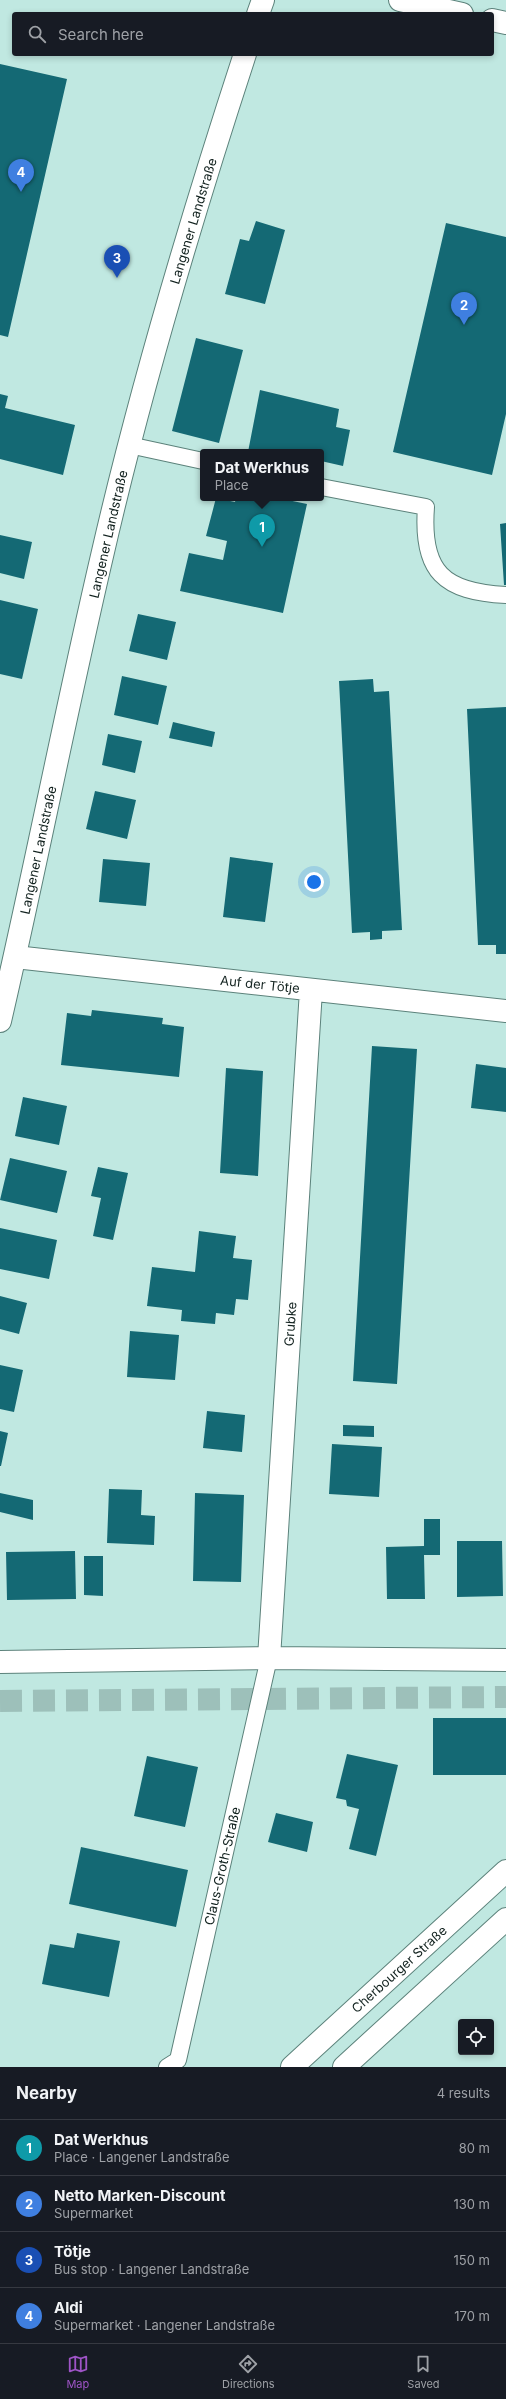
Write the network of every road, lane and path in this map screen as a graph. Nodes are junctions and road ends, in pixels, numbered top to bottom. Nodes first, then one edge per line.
1 (263, 0) edge
2 (400, 0) edge
3 (259, 12) edge
4 (453, 12) edge
5 (494, 20) edge
6 (506, 23) edge
7 (244, 56) edge
8 (129, 445) junction
9 (200, 460) edge
10 (324, 488) edge
11 (506, 595) edge
12 (15, 957) junction
13 (311, 990) junction
14 (506, 1011) edge
15 (0, 1021) edge
16 (269, 1658) junction
17 (506, 1660) edge
18 (0, 1662) edge
19 (506, 1872) edge
20 (506, 1919) edge
21 (167, 2067) edge
22 (292, 2067) edge
23 (344, 2067) edge

1 - 3 street
2 - 4 street
5 - 6 street
7 - 8 street, Langener Landstraße
8 - 9 lane
8 - 12 street, Langener Landstraße
10 - 11 lane
12 - 13 street, Auf der Tötje
12 - 15 street, Langener Landstraße
13 - 14 street, Auf der Tötje
13 - 16 street, Grubke
16 - 17 street
16 - 18 street
16 - 21 lane, Claus-Groth-Straße
19 - 22 street, Cherbourger Straße
20 - 23 street

